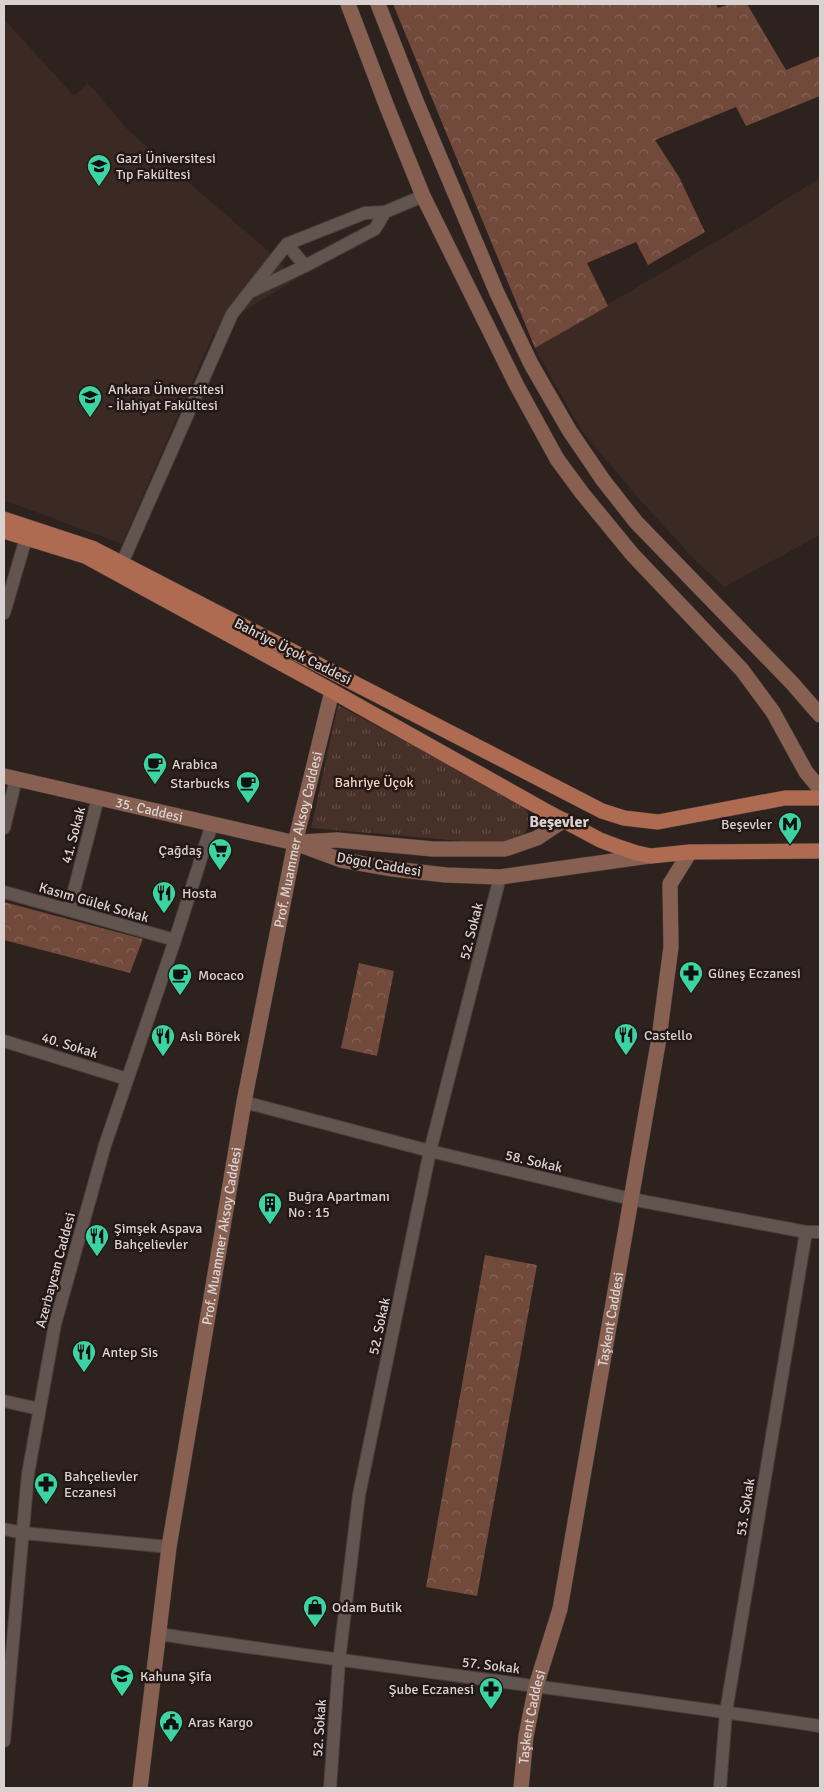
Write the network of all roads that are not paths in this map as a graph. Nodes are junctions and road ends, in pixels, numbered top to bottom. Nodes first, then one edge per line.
1 (348, 4) edge
2 (378, 4) edge
3 (423, 196) junction
4 (385, 212) junction
5 (286, 244) junction
6 (305, 266) junction
7 (249, 292) junction
8 (4, 519) edge
9 (4, 531) edge
10 (26, 538) junction
11 (122, 563) junction
12 (4, 613) edge
13 (332, 691) junction
14 (820, 715) edge
15 (10, 777) edge
16 (820, 789) edge
17 (576, 797) junction
18 (98, 798) junction
19 (820, 798) edge
20 (564, 820) junction
21 (212, 824) junction
22 (4, 828) edge
23 (295, 843) junction
24 (820, 851) edge
25 (690, 852) junction
26 (651, 856) junction
27 (500, 877) junction
28 (4, 892) edge
29 (69, 910) junction
30 (175, 940) junction
31 (4, 1041) edge
32 (127, 1078) junction
33 (244, 1102) junction
34 (430, 1152) junction
35 (631, 1199) junction
36 (806, 1232) junction
37 (820, 1232) edge
38 (4, 1401) edge
39 (39, 1409) junction
40 (4, 1530) edge
41 (23, 1533) junction
42 (169, 1547) junction
43 (159, 1634) junction
44 (340, 1661) junction
45 (536, 1686) junction
46 (6, 1693) edge
47 (726, 1712) junction
48 (820, 1726) edge
49 (4, 1741) edge
50 (140, 1788) edge
51 (330, 1788) edge
52 (521, 1788) edge
53 (720, 1788) edge

1 - 3 street
2 - 14 street
3 - 4 street
3 - 16 street
4 - 5 street
4 - 6 street
5 - 6 street
5 - 7 street
6 - 7 street
7 - 11 street
8 - 11 main road, Bahriye Üçok Caddesi
9 - 10 main road, Bahriye Üçok Caddesi
10 - 12 street
10 - 13 main road, Bahriye Üçok Caddesi
11 - 17 main road, Bahriye Üçok Caddesi
13 - 20 main road, Bahriye Üçok Caddesi
13 - 23 street, Prof. Muammer Aksoy Caddesi
15 - 18 street, 35. Caddesi
15 - 22 street
17 - 19 main road
17 - 20 main road, Dögol Caddesi
18 - 21 street, 35. Caddesi
18 - 29 street, 41. Sokak
20 - 23 street, Dögol Caddesi
20 - 26 main road, Dögol Caddesi
21 - 23 street, 35. Caddesi
21 - 30 street, Azerbaycan Caddesi
23 - 27 street, Dögol Caddesi
23 - 33 street, Prof. Muammer Aksoy Caddesi
24 - 25 main road, Dögol Caddesi
25 - 26 main road, Dögol Caddesi
25 - 35 street, Taşkent Caddesi
26 - 27 street, Dögol Caddesi
27 - 34 street, 52. Sokak
28 - 29 street, Kasım Gülek Sokak
29 - 30 street, Kasım Gülek Sokak
30 - 32 street, Azerbaycan Caddesi
31 - 32 street, 40. Sokak
32 - 39 street, Azerbaycan Caddesi
33 - 34 street, 58. Sokak
33 - 42 street, Prof. Muammer Aksoy Caddesi
34 - 35 street, 58. Sokak
34 - 44 street, 52. Sokak
35 - 36 street, 58. Sokak
35 - 45 street, Taşkent Caddesi
36 - 37 street, 58. Sokak
36 - 47 street, 53. Sokak
38 - 39 street
39 - 41 street, Azerbaycan Caddesi
40 - 41 street
41 - 42 street
41 - 46 street, Azerbaycan Caddesi
42 - 43 street, Prof. Muammer Aksoy Caddesi
43 - 44 street, 57. Sokak
43 - 50 street, Prof. Muammer Aksoy Caddesi
44 - 45 street, 57. Sokak
44 - 51 street, 52. Sokak
45 - 47 street, 57. Sokak
45 - 52 street, Taşkent Caddesi
46 - 49 street, Azerbaycan Caddesi
47 - 48 street, 57. Sokak
47 - 53 street, 53. Sokak

